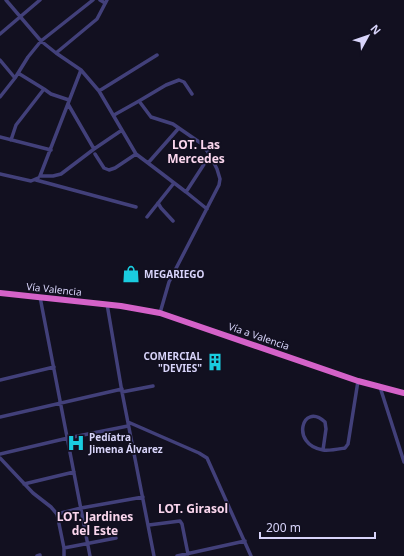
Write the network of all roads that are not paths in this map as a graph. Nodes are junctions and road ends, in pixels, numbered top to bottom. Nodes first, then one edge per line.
1 (6, 0) edge
2 (40, 0) edge
3 (93, 0) edge
4 (100, 0) edge
5 (106, 2) edge
6 (20, 16) junction
7 (0, 34) edge
8 (41, 41) junction
9 (56, 53) junction
10 (157, 55) dead end
11 (0, 60) edge
12 (81, 70) junction
13 (18, 73) junction
14 (15, 78) junction
15 (44, 89) junction
16 (99, 91) junction
17 (192, 94) dead end
18 (0, 97) edge
19 (139, 101) junction
20 (68, 102) junction
21 (114, 115) junction
22 (178, 129) junction
23 (122, 130) junction
24 (0, 137) edge
25 (11, 140) junction
26 (94, 148) junction
27 (51, 150) junction
28 (95, 154) dead end
29 (136, 154) junction
30 (210, 155) junction
31 (148, 163) junction
32 (0, 174) edge
33 (61, 174) junction
34 (40, 176) junction
35 (36, 180) junction
36 (47, 183) junction
37 (174, 183) junction
38 (186, 192) junction
39 (158, 203) junction
40 (136, 207) dead end
41 (207, 209) junction
42 (147, 217) dead end
43 (173, 221) dead end
44 (0, 293) edge
45 (40, 297) junction
46 (107, 304) junction
47 (160, 313) junction
48 (54, 368) junction
49 (0, 380) edge
50 (358, 381) junction
51 (153, 386) dead end
52 (380, 387) junction
53 (122, 390) junction
54 (404, 393) edge
55 (61, 403) junction
56 (0, 417) edge
57 (128, 424) junction
58 (68, 438) junction
59 (323, 450) junction
60 (0, 454) edge
61 (0, 458) edge
62 (404, 462) edge
63 (74, 472) junction
64 (24, 484) junction
65 (143, 497) junction
66 (81, 508) junction
67 (58, 514) junction
68 (149, 525) junction
69 (116, 538) dead end
70 (245, 541) junction
71 (88, 543) junction
72 (64, 548) junction
73 (188, 554) junction
74 (64, 556) edge
75 (90, 556) edge
76 (154, 556) edge
77 (177, 556) edge
78 (251, 556) edge

1 - 6 street
2 - 6 street
3 - 8 street
4 - 5 street
5 - 9 street
6 - 7 street
6 - 8 street
8 - 9 street
8 - 13 street
9 - 12 street
10 - 16 street
11 - 14 street
12 - 16 street
12 - 20 street
13 - 14 street
13 - 15 street
14 - 18 street
15 - 20 street
15 - 25 street
16 - 21 street
17 - 19 street
19 - 21 street
19 - 22 street
20 - 26 street
20 - 27 street
21 - 23 street
22 - 30 street
22 - 31 street
23 - 26 street
23 - 29 street
24 - 25 street
25 - 27 street
26 - 33 street
27 - 34 street
28 - 29 street
29 - 31 street
30 - 38 street
30 - 41 street
31 - 37 street
32 - 35 street
33 - 34 street
33 - 36 street
34 - 35 street
35 - 36 street
36 - 40 street
37 - 38 street
37 - 39 street
38 - 41 street
39 - 42 street
39 - 43 street
41 - 47 street
44 - 45 highway, Vía Valencia
45 - 46 highway, Vía Valencia
45 - 48 street
46 - 47 highway, Vía a Valencia
46 - 53 street
47 - 50 highway, Vía a Valencia
48 - 49 street
48 - 55 street
50 - 52 highway, Vía a Valencia
50 - 59 street
51 - 53 street
52 - 54 highway, Vía a Valencia
52 - 62 street
53 - 55 street
53 - 57 street
55 - 56 street
55 - 58 street
57 - 58 street
57 - 65 street
57 - 70 street
58 - 60 street
58 - 63 street
59 - 59 street
61 - 64 street
63 - 64 street
63 - 66 street
64 - 67 street
65 - 66 street
65 - 68 street
66 - 67 street
66 - 71 street
67 - 72 street
68 - 73 street
68 - 76 street
69 - 71 street
70 - 73 street
70 - 78 street
71 - 72 street
71 - 75 street
72 - 74 street
73 - 77 street

